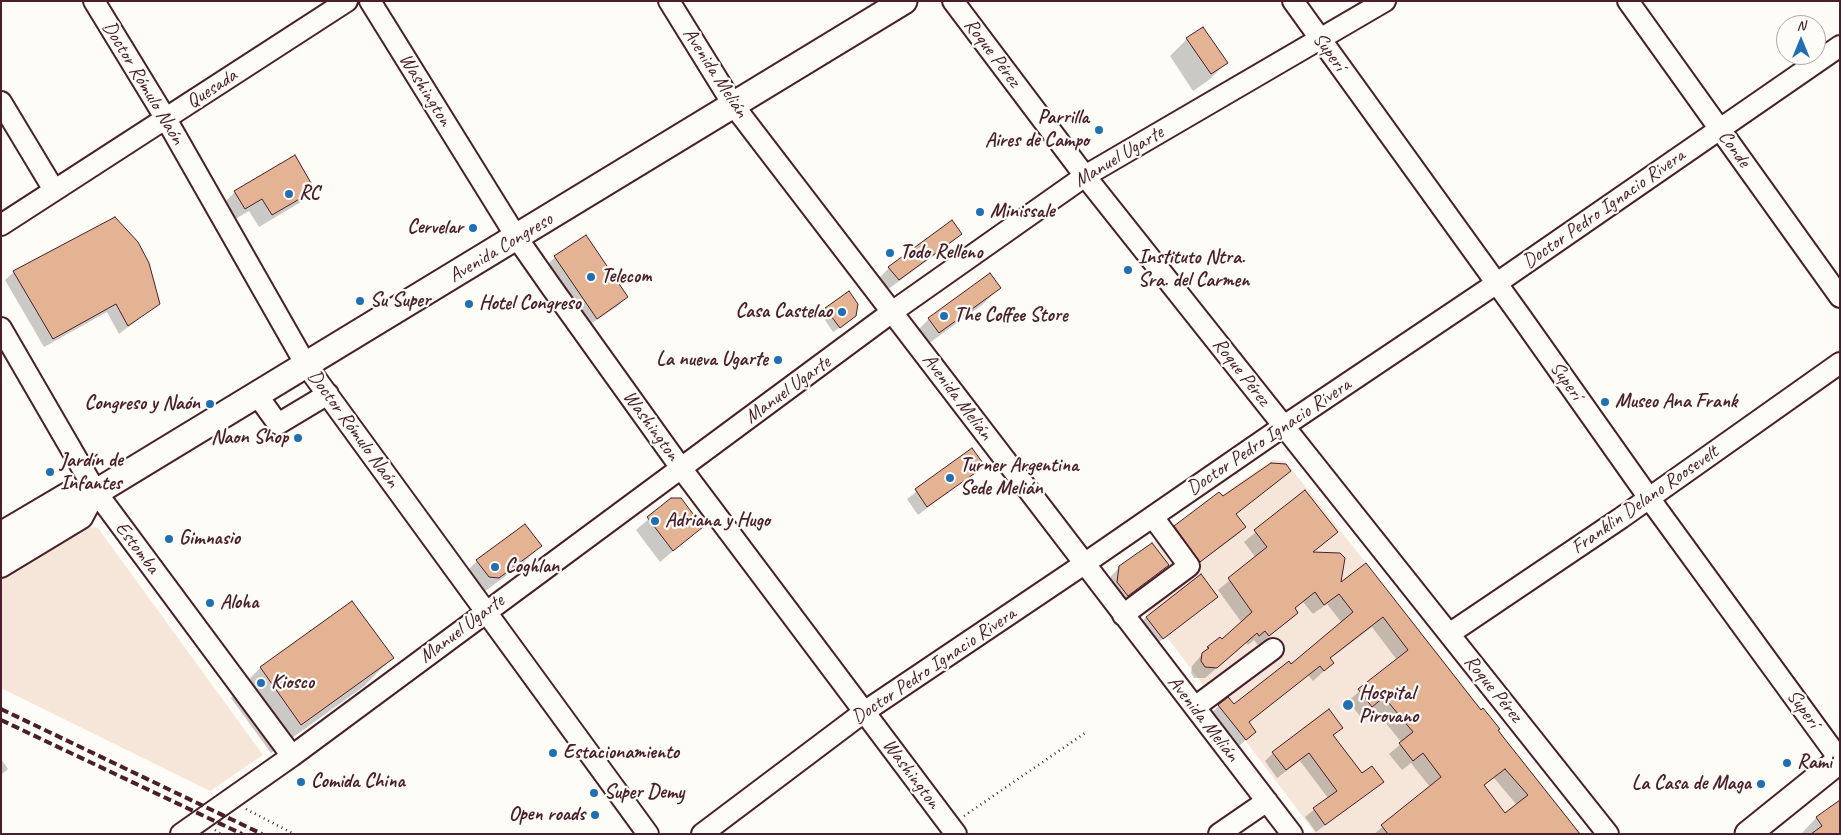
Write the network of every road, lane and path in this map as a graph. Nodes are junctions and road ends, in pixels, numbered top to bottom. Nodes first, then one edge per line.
1 (94, 1) edge
2 (347, 1) edge
3 (370, 1) edge
4 (669, 1) edge
5 (904, 1) edge
6 (953, 1) edge
7 (1293, 1) edge
8 (1385, 1) edge
9 (1628, 1) edge
10 (1320, 39) junction
11 (1840, 46) edge
12 (1, 102) edge
13 (734, 106) junction
14 (166, 120) junction
15 (1719, 129) junction
16 (1085, 176) junction
17 (54, 190) junction
18 (1, 225) edge
19 (517, 238) junction
20 (1497, 283) junction
21 (1840, 297) edge
22 (892, 312) junction
23 (1, 328) edge
24 (1840, 363) edge
25 (306, 365) junction
26 (328, 394) junction
27 (257, 395) junction
28 (1284, 426) junction
29 (681, 468) junction
30 (96, 492) junction
31 (1649, 498) junction
32 (1153, 517) junction
33 (1, 532) edge
34 (1, 550) edge
35 (1084, 564) junction
36 (1, 567) edge
37 (487, 610) junction
38 (1123, 615) junction
39 (1449, 634) junction
40 (1273, 649) dead end
41 (1195, 707) junction
42 (864, 712) junction
43 (1085, 733) dead end
44 (292, 756) junction
45 (1840, 760) edge
46 (1266, 801) junction
47 (221, 806) junction
48 (954, 830) edge
49 (181, 834) edge
50 (294, 834) edge
51 (648, 834) edge
52 (702, 834) edge
53 (1219, 834) edge
54 (1292, 834) edge
55 (1608, 834) edge
56 (1748, 834) edge

1 - 14 street, Doctor Rómulo Naón
2 - 14 street, Quesada
3 - 19 street, Washington
4 - 13 street, Avenida Melián
5 - 13 main road, Avenida Congreso
6 - 16 street, Roque Pérez
7 - 10 street, Superí
8 - 10 street, Manuel Ugarte
9 - 15 street, Conde
10 - 16 street, Manuel Ugarte
10 - 20 street, Superí
11 - 15 street, Doctor Pedro Ignacio Rivera
12 - 17 street
13 - 19 main road, Avenida Congreso
13 - 22 street, Avenida Melián
14 - 17 street, Quesada
14 - 25 street, Doctor Rómulo Naón
15 - 20 street, Doctor Pedro Ignacio Rivera
15 - 21 street, Conde
16 - 22 street, Manuel Ugarte
16 - 28 street, Roque Pérez
17 - 18 street, Quesada
19 - 25 main road, Avenida Congreso
19 - 29 street, Washington
20 - 28 street, Doctor Pedro Ignacio Rivera
20 - 31 street, Superí
22 - 29 street, Manuel Ugarte
22 - 35 street, Avenida Melián
23 - 30 street, Estomba
24 - 31 street, Franklin Delano Roosevelt
25 - 26 street, Doctor Rómulo Naón
25 - 27 main road, Avenida Congreso
26 - 27 street
26 - 37 street, Doctor Rómulo Naón
27 - 30 main road, Avenida Congreso
28 - 32 street, Doctor Pedro Ignacio Rivera
28 - 39 street, Roque Pérez
29 - 37 street, Manuel Ugarte
29 - 42 street, Washington
30 - 33 street, Avenida Congreso
30 - 34 main road, Avenida Congreso
30 - 36 street
30 - 44 street, Estomba
31 - 39 street, Franklin Delano Roosevelt
31 - 45 street, Superí
32 - 35 street, Doctor Pedro Ignacio Rivera
32 - 38 street
35 - 38 street, Avenida Melián
35 - 42 street, Doctor Pedro Ignacio Rivera
37 - 44 street, Manuel Ugarte
37 - 51 street, Doctor Rómulo Naón
38 - 41 street, Avenida Melián
39 - 55 street, Roque Pérez
40 - 41 street
41 - 46 street, Avenida Melián
42 - 48 street, Washington
42 - 52 street, Doctor Pedro Ignacio Rivera
43 - 48 path
44 - 47 street, Manuel Ugarte
45 - 56 main road
46 - 53 street
46 - 54 street, Avenida Melián
47 - 49 street, Manuel Ugarte
47 - 50 path

